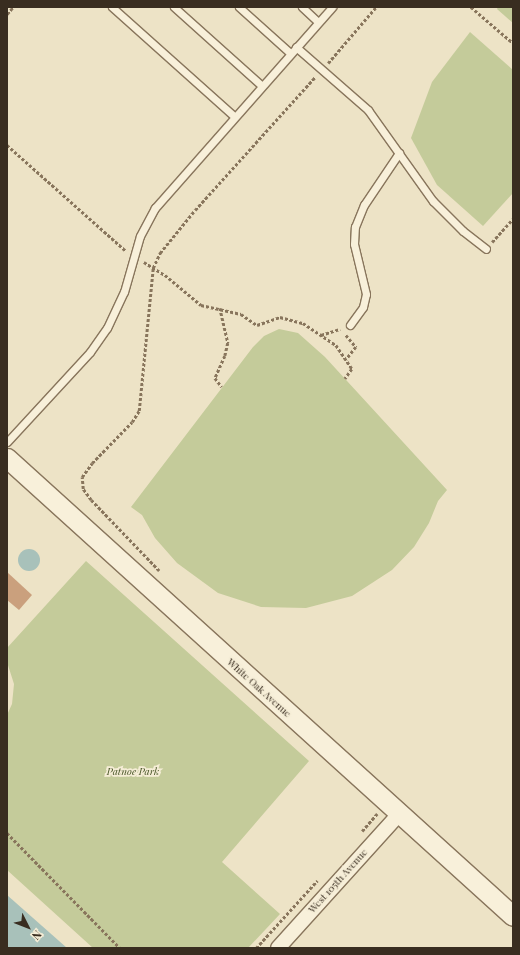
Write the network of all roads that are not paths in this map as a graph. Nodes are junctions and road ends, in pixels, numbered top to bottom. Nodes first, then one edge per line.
1 (112, 7) edge
2 (174, 7) edge
3 (239, 7) edge
4 (302, 7) edge
5 (332, 7) edge
6 (318, 22) junction
7 (296, 47) junction
8 (290, 53) junction
9 (261, 85) junction
10 (234, 116) junction
11 (399, 153) junction
12 (486, 249) road end
13 (350, 325) road end
14 (7, 442) edge
15 (7, 458) edge
16 (392, 809) junction
17 (513, 916) edge
18 (278, 948) edge

1 - 10 lane
2 - 9 lane
3 - 8 lane
4 - 6 lane
5 - 6 lane
6 - 7 lane
7 - 8 lane
7 - 11 lane
8 - 9 lane
9 - 10 lane
10 - 14 lane
11 - 12 lane
11 - 13 lane
15 - 16 street, White Oak Avenue
16 - 17 street, White Oak Avenue
16 - 18 street, West 105th Avenue

